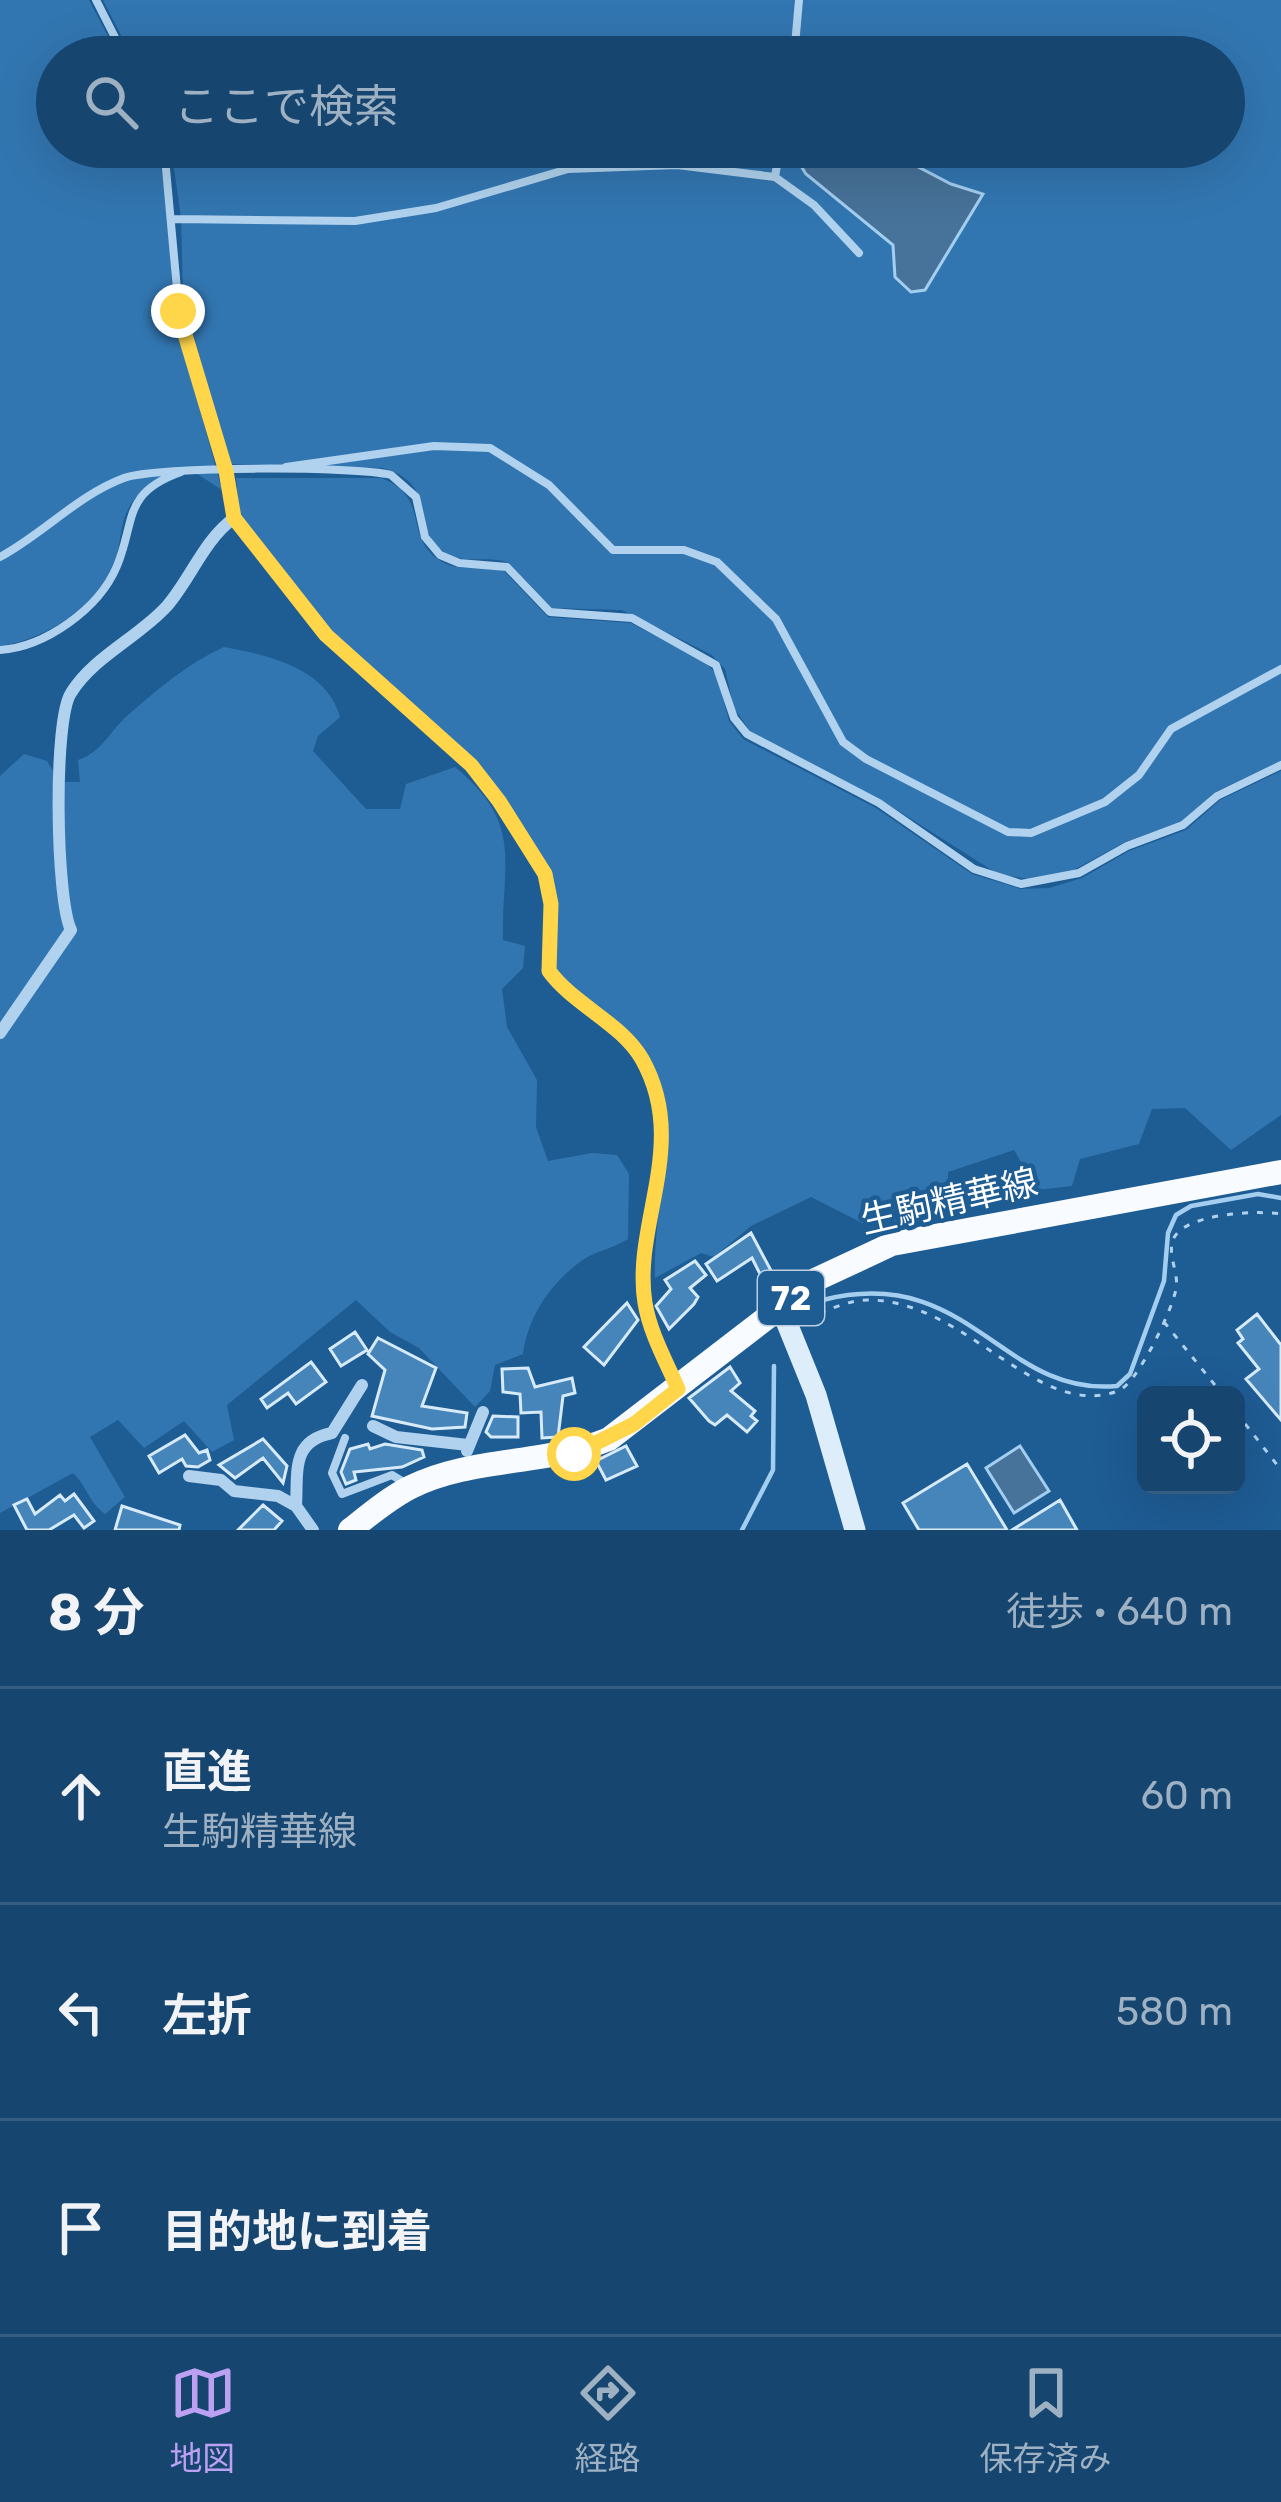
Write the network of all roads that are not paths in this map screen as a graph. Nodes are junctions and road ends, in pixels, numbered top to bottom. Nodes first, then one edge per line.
1 (96, 0) edge
2 (799, 0) edge
3 (114, 36) edge
4 (796, 36) edge
5 (167, 168) edge
6 (595, 168) edge
7 (702, 168) edge
8 (777, 168) edge
9 (775, 177) junction
10 (174, 219) junction
11 (860, 253) dead end
12 (188, 470) junction
13 (226, 471) junction
14 (260, 471) junction
15 (234, 518) junction
16 (0, 557) edge
17 (0, 650) edge
18 (1281, 669) edge
19 (1281, 765) edge
20 (0, 1033) edge
21 (1281, 1172) edge
22 (780, 1306) junction
23 (362, 1385) dead end
24 (678, 1389) junction
25 (483, 1412) dead end
26 (373, 1426) dead end
27 (345, 1438) dead end
28 (466, 1458) junction
29 (189, 1476) dead end
30 (411, 1487) junction
31 (296, 1506) junction
32 (313, 1530) edge
33 (350, 1530) edge
34 (855, 1530) edge

1 - 3 lane
2 - 4 lane
5 - 10 lane
6 - 10 lane
7 - 9 lane
8 - 9 lane
9 - 11 lane
10 - 13 lane
12 - 13 lane
12 - 16 lane
12 - 17 lane
13 - 14 lane
13 - 15 lane
14 - 18 lane
14 - 19 lane
15 - 20 street
15 - 24 street
21 - 22 main road, 生駒精華線 / 72
22 - 24 main road, 生駒精華線 / 72
22 - 34 street
23 - 31 street
24 - 28 main road, 生駒精華線 / 72
25 - 28 street
26 - 28 street
27 - 30 lane
28 - 30 main road, 生駒精華線 / 72
29 - 31 street
30 - 33 main road, 生駒精華線 / 72
31 - 32 street

